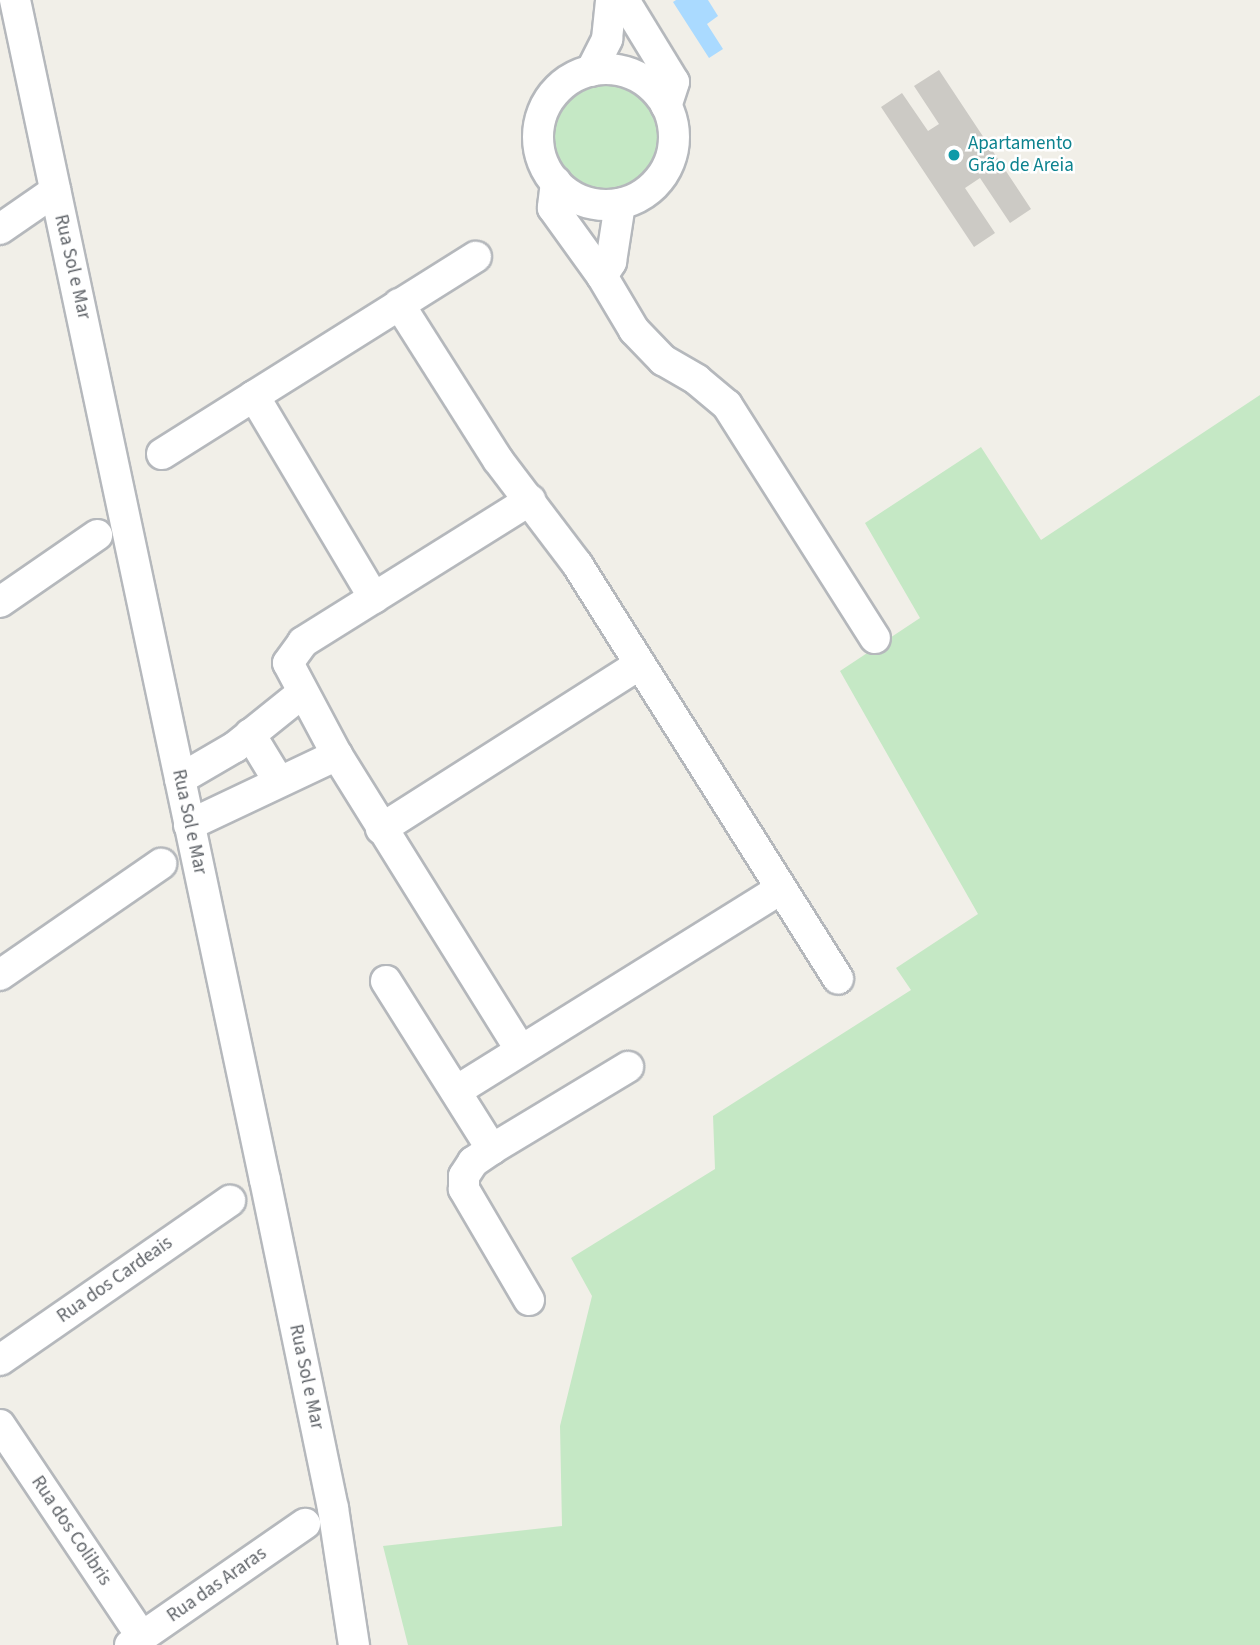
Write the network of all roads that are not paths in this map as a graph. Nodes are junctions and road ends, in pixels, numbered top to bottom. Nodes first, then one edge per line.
1 (15, 0) edge
2 (611, 0) edge
3 (618, 0) edge
4 (591, 71) junction
5 (666, 106) junction
6 (556, 182) junction
7 (55, 191) junction
8 (620, 204) junction
9 (0, 229) edge
10 (476, 257) dead end
11 (602, 276) junction
12 (399, 304) junction
13 (254, 396) junction
14 (162, 454) dead end
15 (530, 500) junction
16 (97, 535) dead end
17 (374, 598) junction
18 (0, 602) edge
19 (875, 638) dead end
20 (640, 664) junction
21 (301, 694) junction
22 (250, 734) junction
23 (337, 755) junction
24 (180, 779) junction
25 (278, 780) junction
26 (189, 825) junction
27 (381, 829) junction
28 (161, 864) dead end
29 (780, 889) junction
30 (0, 975) edge
31 (838, 979) dead end
32 (386, 981) dead end
33 (520, 1049) junction
34 (628, 1067) dead end
35 (456, 1091) junction
36 (492, 1150) junction
37 (230, 1201) dead end
38 (529, 1300) dead end
39 (0, 1360) edge
40 (0, 1425) edge
41 (305, 1524) dead end
42 (136, 1641) edge
43 (354, 1645) edge

1 - 7 street, Rua Sol e Mar
2 - 4 street
3 - 5 street
4 - 5 street
4 - 6 street
5 - 8 street
6 - 8 street
6 - 11 street
7 - 9 street
7 - 24 street, Rua Sol e Mar
8 - 11 street
10 - 12 street
11 - 19 street
12 - 13 street
12 - 15 street
13 - 14 street
13 - 17 street
15 - 17 street
15 - 20 street
16 - 18 street
17 - 21 street
20 - 27 street
20 - 29 street
21 - 22 street
21 - 23 street
22 - 24 street
22 - 25 street
23 - 25 street
23 - 27 street
24 - 26 street, Rua Sol e Mar
25 - 26 street
26 - 43 street, Rua Sol e Mar
27 - 33 street
28 - 30 street
29 - 31 street
29 - 33 street
32 - 35 street
33 - 35 street
34 - 36 street
35 - 36 street
36 - 38 street
37 - 39 street, Rua dos Cardeais
40 - 42 street, Rua dos Colibris
41 - 42 street, Rua das Araras

